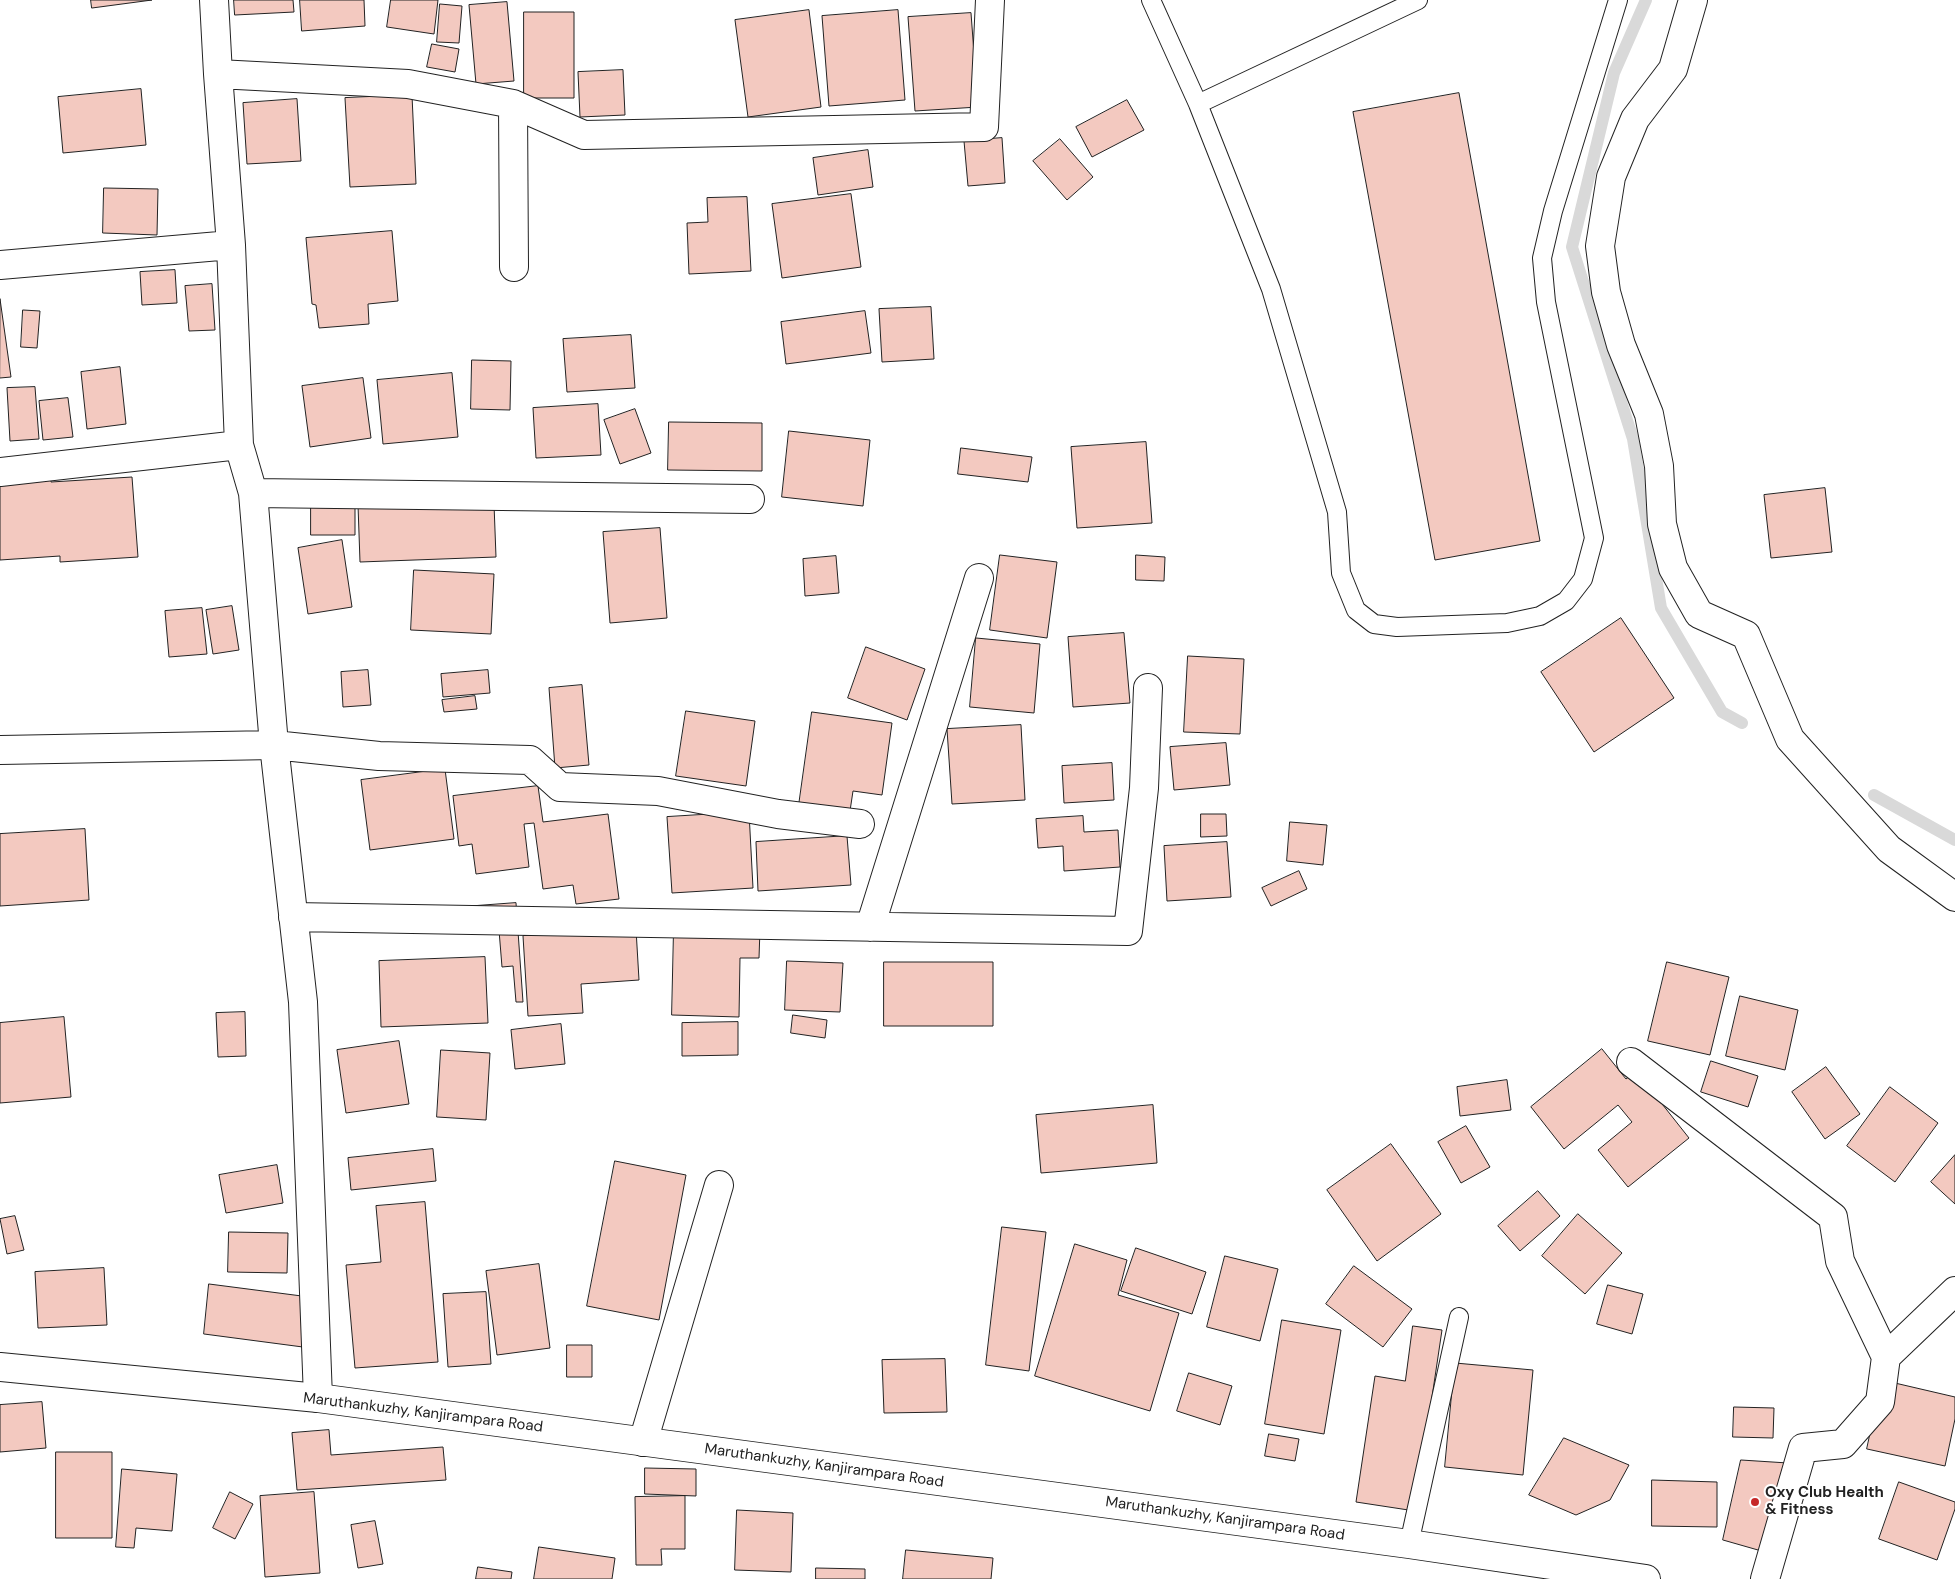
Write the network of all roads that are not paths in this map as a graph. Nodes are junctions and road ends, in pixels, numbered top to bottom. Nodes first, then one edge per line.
1 (214, 0) edge
2 (990, 0) edge
3 (1152, 0) edge
4 (1418, 0) edge
5 (1618, 0) edge
6 (1693, 0) edge
7 (218, 74) junction
8 (513, 104) junction
9 (1198, 104) junction
10 (231, 245) junction
11 (0, 265) edge
12 (514, 267) dead end
13 (239, 445) junction
14 (0, 472) edge
15 (252, 492) junction
16 (750, 499) dead end
17 (979, 578) dead end
18 (1148, 688) dead end
19 (274, 745) junction
20 (0, 750) edge
21 (860, 824) dead end
22 (1955, 897) edge
23 (292, 917) junction
24 (870, 927) junction
25 (1631, 1062) dead end
26 (719, 1185) dead end
27 (1955, 1291) edge
28 (1459, 1317) dead end
29 (1886, 1357) junction
30 (0, 1367) edge
31 (318, 1398) junction
32 (643, 1442) junction
33 (1409, 1544) junction
34 (1646, 1579) edge
35 (1765, 1579) edge

1 - 7 street
2 - 8 street
3 - 9 lane
4 - 9 lane
5 - 9 lane
6 - 22 street
7 - 8 street
7 - 10 street
8 - 12 street
10 - 11 street
10 - 13 street
13 - 14 street
13 - 15 street
15 - 16 street
15 - 19 street
17 - 24 street
18 - 24 street
19 - 20 street
19 - 21 street
19 - 23 street
23 - 24 street
23 - 31 street
25 - 29 street
26 - 32 street
27 - 29 street
28 - 33 lane
29 - 35 street
30 - 31 street, Maruthankuzhy, Kanjirampara Road
31 - 32 street, Maruthankuzhy, Kanjirampara Road
32 - 33 street, Maruthankuzhy, Kanjirampara Road
33 - 34 street, Maruthankuzhy, Kanjirampara Road

